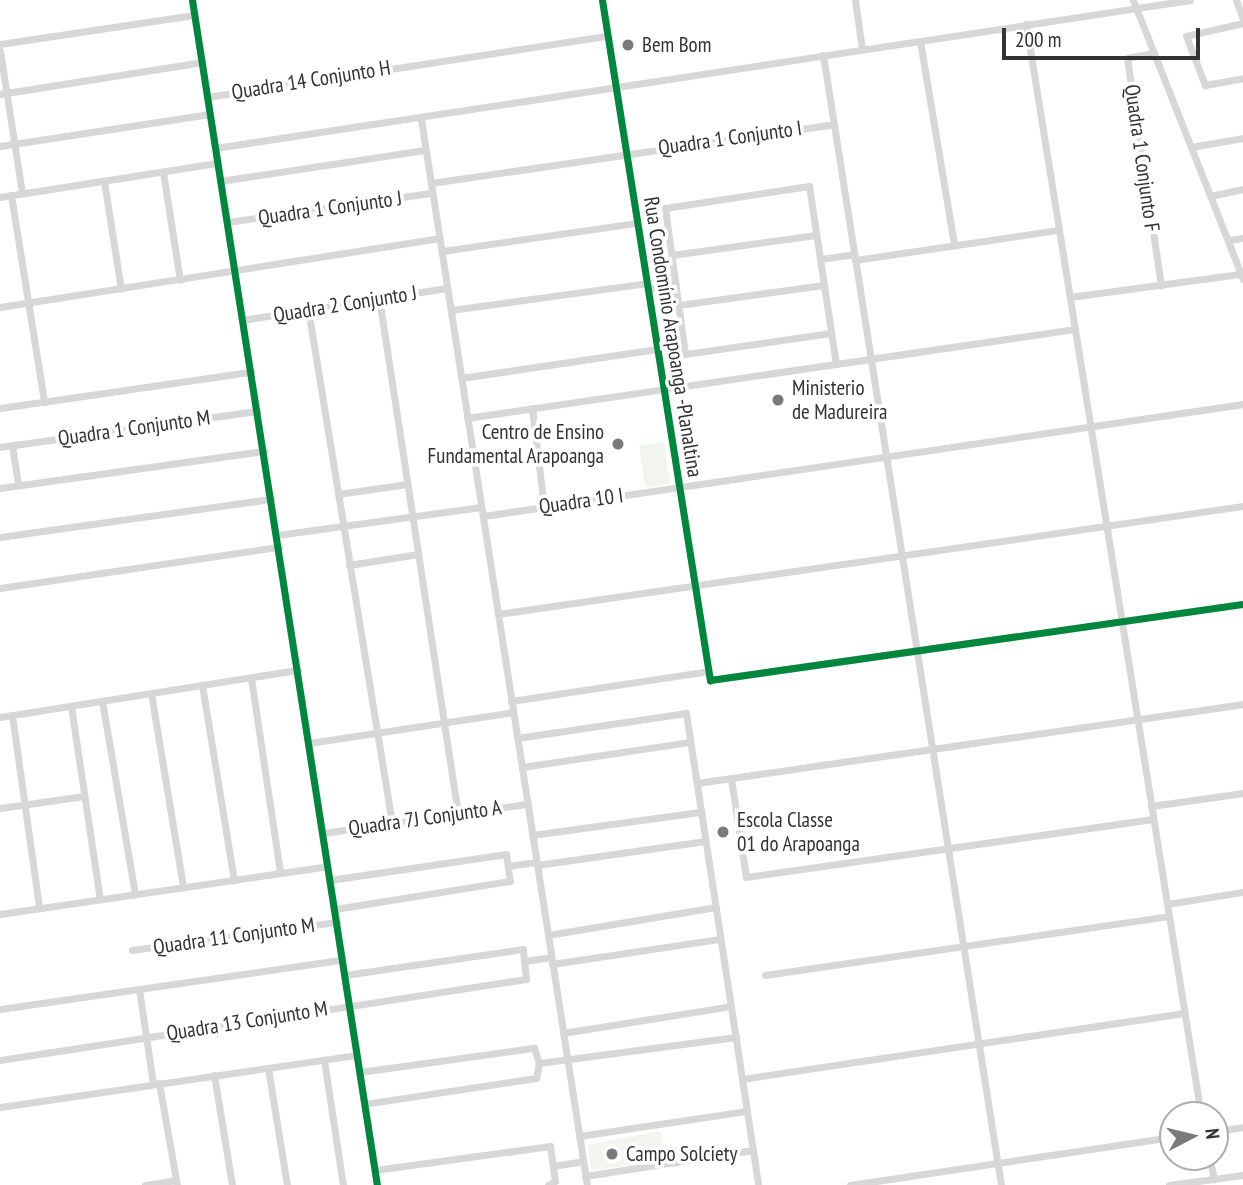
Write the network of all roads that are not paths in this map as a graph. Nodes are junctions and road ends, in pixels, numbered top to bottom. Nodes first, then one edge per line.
1 (192, 0) edge
2 (602, 0) edge
3 (855, 0) edge
4 (1190, 0) edge
5 (1236, 0) edge
6 (1135, 4) edge
7 (194, 15) junction
8 (1243, 21) edge
9 (1026, 24) junction
10 (607, 36) junction
11 (920, 41) junction
12 (0, 44) edge
13 (863, 49) junction
14 (0, 51) edge
15 (1154, 53) junction
16 (823, 55) junction
17 (202, 62) junction
18 (1243, 78) edge
19 (616, 90) junction
20 (3, 94) edge
21 (207, 97) junction
22 (210, 114) junction
23 (421, 119) junction
24 (834, 124) junction
25 (1243, 138) edge
26 (15, 143) junction
27 (0, 146) edge
28 (1191, 147) junction
29 (215, 148) junction
30 (425, 150) junction
31 (626, 152) junction
32 (218, 163) junction
33 (163, 172) junction
34 (104, 181) junction
35 (220, 181) junction
36 (431, 183) junction
37 (1243, 190) edge
38 (22, 193) junction
39 (432, 194) junction
40 (11, 195) junction
41 (1210, 196) junction
42 (0, 197) edge
43 (227, 222) junction
44 (637, 223) junction
45 (1059, 230) junction
46 (816, 235) junction
47 (439, 238) junction
48 (1243, 238) edge
49 (1228, 240) junction
50 (954, 245) junction
51 (442, 251) junction
52 (672, 256) junction
53 (855, 257) junction
54 (820, 259) junction
55 (235, 271) junction
56 (1242, 277) edge
57 (180, 280) junction
58 (676, 284) junction
59 (824, 285) junction
60 (1161, 285) junction
61 (648, 286) junction
62 (447, 288) junction
63 (121, 289) junction
64 (379, 298) junction
65 (1070, 298) junction
66 (28, 303) junction
67 (679, 305) junction
68 (0, 307) edge
69 (308, 309) junction
70 (451, 310) junction
71 (242, 320) junction
72 (1075, 329) junction
73 (831, 333) junction
74 (657, 349) junction
75 (871, 359) junction
76 (836, 364) junction
77 (251, 372) junction
78 (461, 378) junction
79 (664, 389) junction
80 (44, 402) junction
81 (1243, 404) edge
82 (0, 408) edge
83 (532, 408) junction
84 (257, 411) junction
85 (467, 418) junction
86 (1091, 426) junction
87 (12, 446) junction
88 (0, 447) edge
89 (264, 451) junction
90 (886, 456) junction
91 (407, 484) junction
92 (18, 485) junction
93 (679, 487) junction
94 (0, 488) edge
95 (338, 494) junction
96 (271, 499) junction
97 (1243, 506) edge
98 (481, 507) junction
99 (544, 507) junction
100 (483, 516) junction
101 (412, 517) junction
102 (1107, 525) junction
103 (343, 526) junction
104 (277, 535) junction
105 (0, 537) edge
106 (279, 547) junction
107 (418, 554) junction
108 (902, 555) junction
109 (349, 565) junction
110 (695, 585) junction
111 (0, 588) edge
112 (1243, 604) edge
113 (498, 614) junction
114 (1122, 621) junction
115 (917, 651) junction
116 (298, 670) junction
117 (709, 671) junction
118 (251, 678) junction
119 (202, 685) junction
120 (151, 693) junction
121 (102, 701) junction
122 (511, 701) junction
123 (1243, 704) edge
124 (71, 706) junction
125 (513, 712) junction
126 (12, 715) junction
127 (0, 717) edge
128 (1137, 719) junction
129 (444, 722) junction
130 (374, 733) junction
131 (517, 738) junction
132 (690, 742) junction
133 (309, 743) junction
134 (932, 749) junction
135 (522, 767) junction
136 (731, 778) junction
137 (696, 783) junction
138 (1243, 793) edge
139 (84, 796) junction
140 (24, 804) junction
141 (527, 804) junction
142 (1151, 806) junction
143 (0, 808) edge
144 (701, 812) junction
145 (458, 814) junction
146 (1153, 819) junction
147 (392, 823) junction
148 (323, 833) junction
149 (532, 835) junction
150 (705, 841) junction
151 (948, 849) junction
152 (537, 864) junction
153 (328, 866) junction
154 (508, 866) junction
155 (281, 873) junction
156 (234, 880) junction
157 (330, 880) junction
158 (183, 887) junction
159 (1243, 892) edge
160 (135, 894) junction
161 (100, 899) junction
162 (1167, 904) junction
163 (716, 907) junction
164 (39, 908) junction
165 (335, 909) junction
166 (0, 914) edge
167 (1169, 916) junction
168 (337, 922) junction
169 (548, 935) junction
170 (720, 939) junction
171 (964, 946) junction
172 (132, 950) dead end
173 (342, 960) junction
174 (524, 961) junction
175 (552, 961) junction
176 (345, 975) junction
177 (765, 975) dead end
178 (139, 989) junction
179 (349, 1005) junction
180 (731, 1006) junction
181 (0, 1009) edge
182 (1184, 1013) junction
183 (563, 1033) junction
184 (145, 1037) junction
185 (736, 1037) junction
186 (979, 1044) junction
187 (357, 1055) junction
188 (0, 1060) edge
189 (324, 1060) junction
190 (567, 1061) junction
191 (539, 1063) junction
192 (268, 1068) junction
193 (360, 1072) junction
194 (214, 1075) junction
195 (742, 1079) junction
196 (156, 1084) junction
197 (1199, 1101) edge
198 (365, 1104) junction
199 (0, 1107) edge
200 (747, 1111) junction
201 (579, 1136) junction
202 (1159, 1139) edge
203 (753, 1150) junction
204 (583, 1161) junction
205 (998, 1163) junction
206 (553, 1166) junction
207 (375, 1170) junction
208 (1212, 1171) edge
209 (1243, 1175) edge
210 (585, 1176) junction
211 (1214, 1179) junction
212 (177, 1183) edge
213 (145, 1185) edge
214 (232, 1185) edge
215 (287, 1185) edge
216 (343, 1185) edge
217 (377, 1185) edge
218 (548, 1185) edge
219 (587, 1185) edge
220 (758, 1185) edge
221 (850, 1185) edge
222 (1001, 1185) edge
223 (1169, 1185) edge

1 - 7 street
2 - 10 street, Rua Condomínio Arapoanga -Planaltina
3 - 13 street
4 - 6 street
5 - 8 street
6 - 9 street
6 - 15 street
7 - 12 street
7 - 17 street
8 - 18 street
9 - 11 street
9 - 45 street
10 - 19 street, Rua Condomínio Arapoanga -Planaltina
10 - 21 street, Quadra 14 Conjunto H
11 - 13 street
11 - 50 street
13 - 16 street
14 - 20 street
15 - 28 street
15 - 60 street, Quadra 1 Conjunto F
16 - 19 street
16 - 24 street
17 - 20 street
17 - 21 street
19 - 23 street
19 - 31 street, Rua Condomínio Arapoanga -Planaltina
20 - 26 street
21 - 22 street
22 - 26 street
22 - 29 street
23 - 29 street
23 - 30 street
24 - 31 street, Quadra 1 Conjunto I
24 - 53 street
25 - 28 street
26 - 27 street
26 - 38 street
28 - 41 street
29 - 32 street
30 - 35 street, Quadra 1 Conjunto J
30 - 36 street
31 - 36 street, Quadra 1 Conjunto I
31 - 44 street, Rua Condomínio Arapoanga -Planaltina
32 - 33 street
32 - 35 street
33 - 34 street
33 - 57 street
34 - 38 street
34 - 63 street
35 - 43 street
36 - 39 street
37 - 41 street
38 - 40 street
39 - 43 street, Quadra 1 Conjunto J
39 - 47 street
40 - 42 street
40 - 66 street
41 - 49 street
43 - 55 street
44 - 51 street
44 - 61 street, Rua Condomínio Arapoanga -Planaltina
45 - 50 street
45 - 65 street
46 - 52 street
46 - 52 street
46 - 54 street
47 - 51 street
47 - 55 street
48 - 49 street
49 - 56 street
50 - 53 street
51 - 62 street
52 - 58 street
53 - 54 street
53 - 75 street
54 - 59 street
55 - 57 street
55 - 71 street
56 - 60 street
57 - 63 street
58 - 61 street
58 - 67 street
59 - 67 street
59 - 73 street
60 - 65 street
61 - 70 street
61 - 74 street, Rua Condomínio Arapoanga -Planaltina
62 - 64 street, Quadra 2 Conjunto J
62 - 70 street
63 - 66 street
64 - 69 street, Quadra 2 Conjunto J
64 - 91 street
65 - 72 street
66 - 68 street
66 - 80 street
67 - 73 street
69 - 71 street, Quadra 2 Conjunto J
69 - 95 street
70 - 78 street
71 - 77 street
72 - 75 street
72 - 86 street
73 - 76 street
74 - 78 street
74 - 79 street, Rua Condomínio Arapoanga -Planaltina
75 - 76 street
75 - 90 street
76 - 79 street
77 - 80 street
77 - 84 street
78 - 85 street
79 - 83 street
79 - 93 street, Rua Condomínio Arapoanga -Planaltina
80 - 82 street
81 - 86 street, Quadra 10 I
83 - 85 street
83 - 99 street
84 - 87 street, Quadra 1 Conjunto M
84 - 89 street
85 - 98 street
86 - 90 street, Quadra 10 I
86 - 102 street
87 - 88 street, Quadra 1 Conjunto M
87 - 92 street
89 - 92 street, Quadra 1 Conjunto M
89 - 96 street
90 - 93 street, Quadra 10 I
90 - 108 street
91 - 95 street
91 - 101 street
92 - 94 street, Quadra 1 Conjunto M
93 - 99 street, Quadra 10 I
93 - 110 street, Rua Condomínio Arapoanga -Planaltina
95 - 103 street
96 - 104 street
96 - 105 street
97 - 102 street
98 - 100 street
98 - 101 street
99 - 100 street, Quadra 10 I
100 - 113 street
101 - 103 street
101 - 107 street
102 - 108 street
102 - 114 street
103 - 104 street
103 - 109 street
104 - 106 street
106 - 111 street
106 - 116 street
107 - 109 street
107 - 129 street
108 - 110 street
108 - 115 street
109 - 130 street
110 - 113 street
110 - 117 street, Rua Condomínio Arapoanga -Planaltina
112 - 114 street
113 - 122 street
114 - 115 street
114 - 128 street
115 - 117 street, Rua Condomínio Arapoanga -Planaltina
115 - 134 street
116 - 118 street
116 - 133 street
117 - 122 street
118 - 119 street
118 - 155 street
119 - 120 street
119 - 156 street
120 - 121 street
120 - 158 street
121 - 124 street
121 - 160 street
122 - 125 street
123 - 128 street
124 - 126 street
124 - 139 street
125 - 129 street
125 - 131 street
126 - 127 street
126 - 140 street
128 - 134 street
128 - 142 street
129 - 130 street
129 - 145 street
130 - 133 street
130 - 147 street
131 - 132 street
131 - 135 street
132 - 135 street
132 - 137 street
133 - 148 street
134 - 136 street
134 - 151 street
135 - 141 street
136 - 137 street
136 - 151 street
137 - 144 street
138 - 142 street
139 - 140 street
139 - 161 street
140 - 143 street
140 - 164 street
141 - 145 street, Quadra 7J Conjunto A
141 - 149 street
142 - 146 street
144 - 149 street
144 - 150 street
145 - 147 street, Quadra 7J Conjunto A
146 - 151 street
146 - 162 street
147 - 148 street, Quadra 7J Conjunto A
148 - 153 street
149 - 152 street
150 - 152 street
150 - 163 street
151 - 171 street
152 - 154 street
152 - 169 street
153 - 155 street
153 - 157 street
154 - 157 street
154 - 165 street
155 - 156 street
156 - 158 street
157 - 165 street
158 - 160 street
159 - 162 street
160 - 161 street
161 - 164 street
162 - 167 street
163 - 169 street
163 - 170 street
164 - 166 street
165 - 168 street
167 - 171 street
167 - 182 street
168 - 172 street, Quadra 11 Conjunto M
168 - 173 street
169 - 175 street
170 - 175 street
170 - 180 street
171 - 177 street
171 - 186 street
173 - 176 street
173 - 178 street
174 - 175 street
174 - 176 street
174 - 179 street, Quadra 13 Conjunto M
175 - 183 street
176 - 179 street
178 - 181 street
178 - 184 street
179 - 184 street, Quadra 13 Conjunto M
179 - 187 street
180 - 183 street
180 - 185 street
182 - 186 street
182 - 197 street
183 - 190 street
184 - 188 street, Quadra 13 Conjunto M
184 - 196 street
185 - 190 street
185 - 195 street
186 - 195 street
186 - 205 street
187 - 189 street
187 - 193 street
189 - 192 street
189 - 216 street
190 - 191 street
190 - 201 street
191 - 193 street
191 - 198 street
192 - 194 street
192 - 215 street
193 - 198 street
194 - 196 street
194 - 214 street
195 - 200 street
196 - 199 street
196 - 212 street
198 - 207 street
200 - 201 street
200 - 203 street
201 - 204 street
202 - 205 street
203 - 210 street
203 - 220 street
204 - 206 street
204 - 210 street
205 - 221 street
205 - 222 street
206 - 207 street
206 - 218 street
207 - 217 street
208 - 211 street
209 - 211 street
210 - 219 street
211 - 223 street
212 - 213 street

